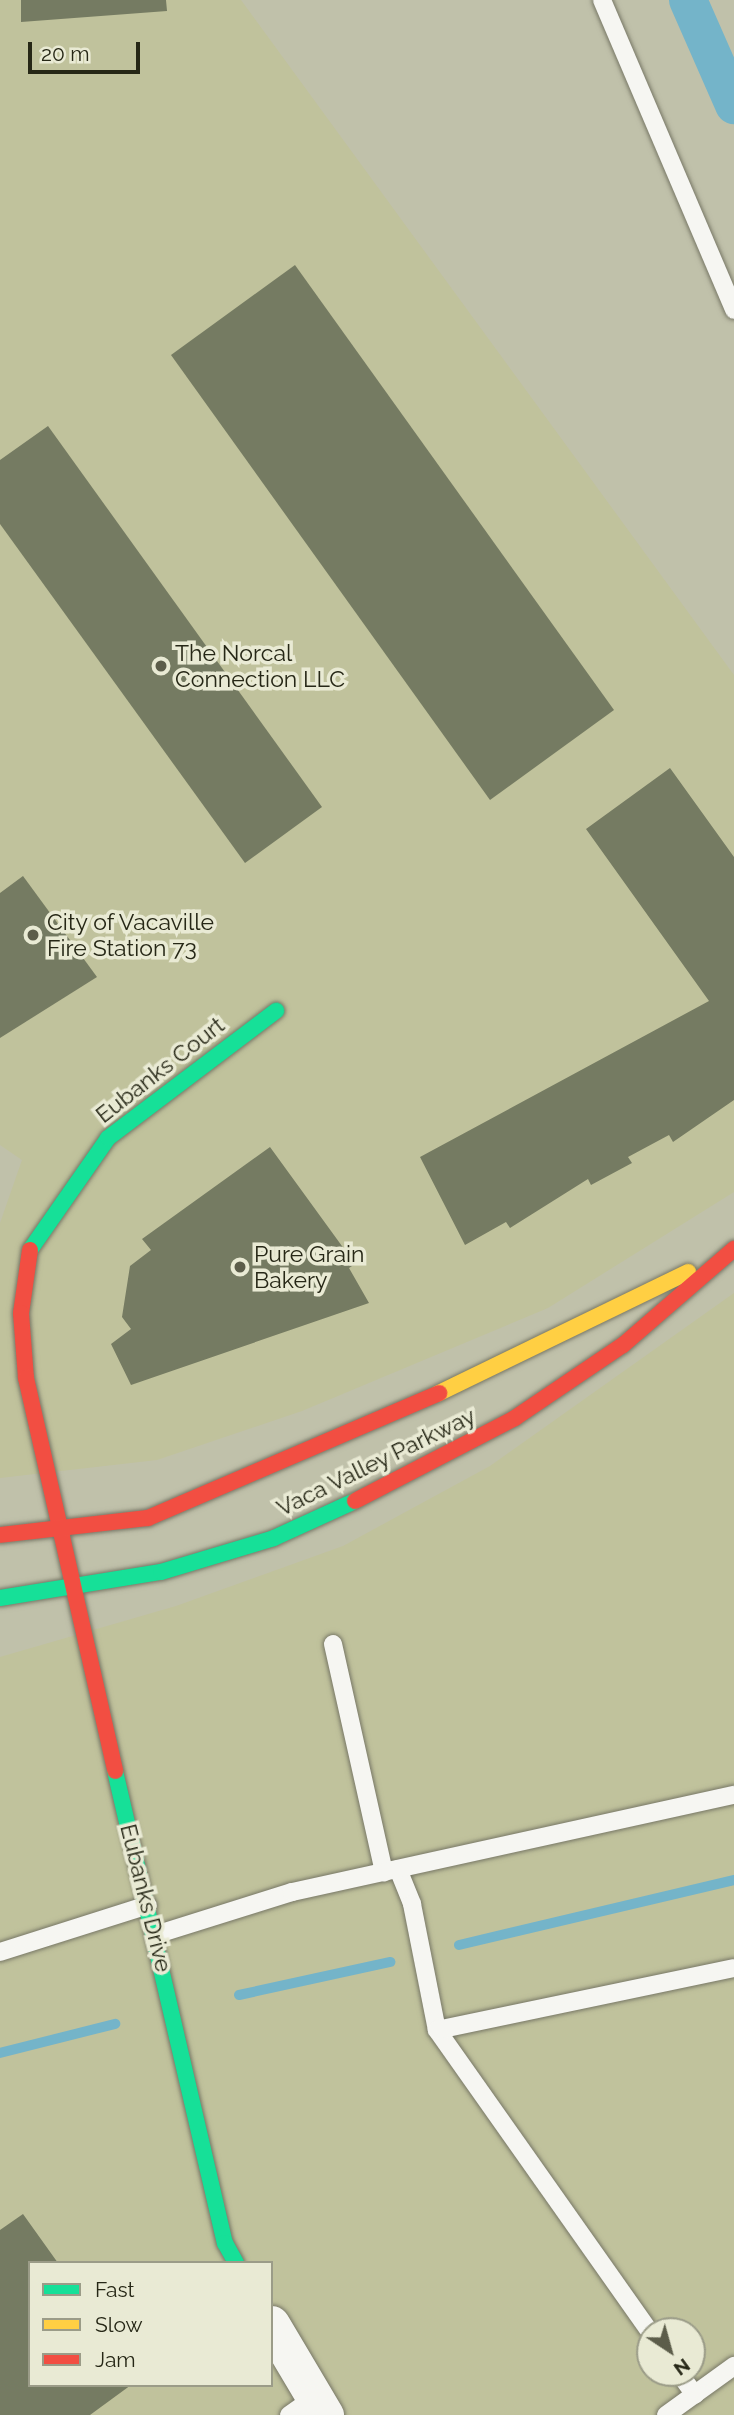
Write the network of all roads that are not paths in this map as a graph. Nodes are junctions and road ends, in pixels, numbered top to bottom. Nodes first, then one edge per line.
1 (602, 0) edge
2 (734, 310) edge
3 (276, 1011) dead end
4 (728, 1253) edge
5 (62, 1531) junction
6 (0, 1535) edge
7 (72, 1584) junction
8 (0, 1598) edge
9 (333, 1644) dead end
10 (734, 1795) edge
11 (391, 1870) junction
12 (148, 1905) junction
13 (155, 1935) junction
14 (0, 1952) edge
15 (734, 1968) edge
16 (436, 2029) junction
17 (235, 2261) edge
18 (639, 2317) edge
19 (273, 2328) edge
20 (734, 2366) edge
21 (689, 2387) edge
22 (695, 2395) junction
23 (309, 2409) edge
24 (666, 2415) edge

1 - 2 lane
3 - 5 street, Eubanks Court
4 - 5 street, Vaca Valley Parkway
4 - 7 street, Vaca Valley Parkway
5 - 6 street, Vaca Valley Parkway
5 - 7 street, Eubanks Drive
7 - 8 street, Vaca Valley Parkway
7 - 12 street, Eubanks Drive
9 - 11 lane
10 - 11 lane
11 - 13 lane
11 - 16 lane
12 - 13 street, Eubanks Drive
12 - 14 lane
13 - 17 street, Eubanks Drive
15 - 16 lane
16 - 18 lane
19 - 23 street
20 - 22 lane
21 - 22 lane
22 - 24 lane

